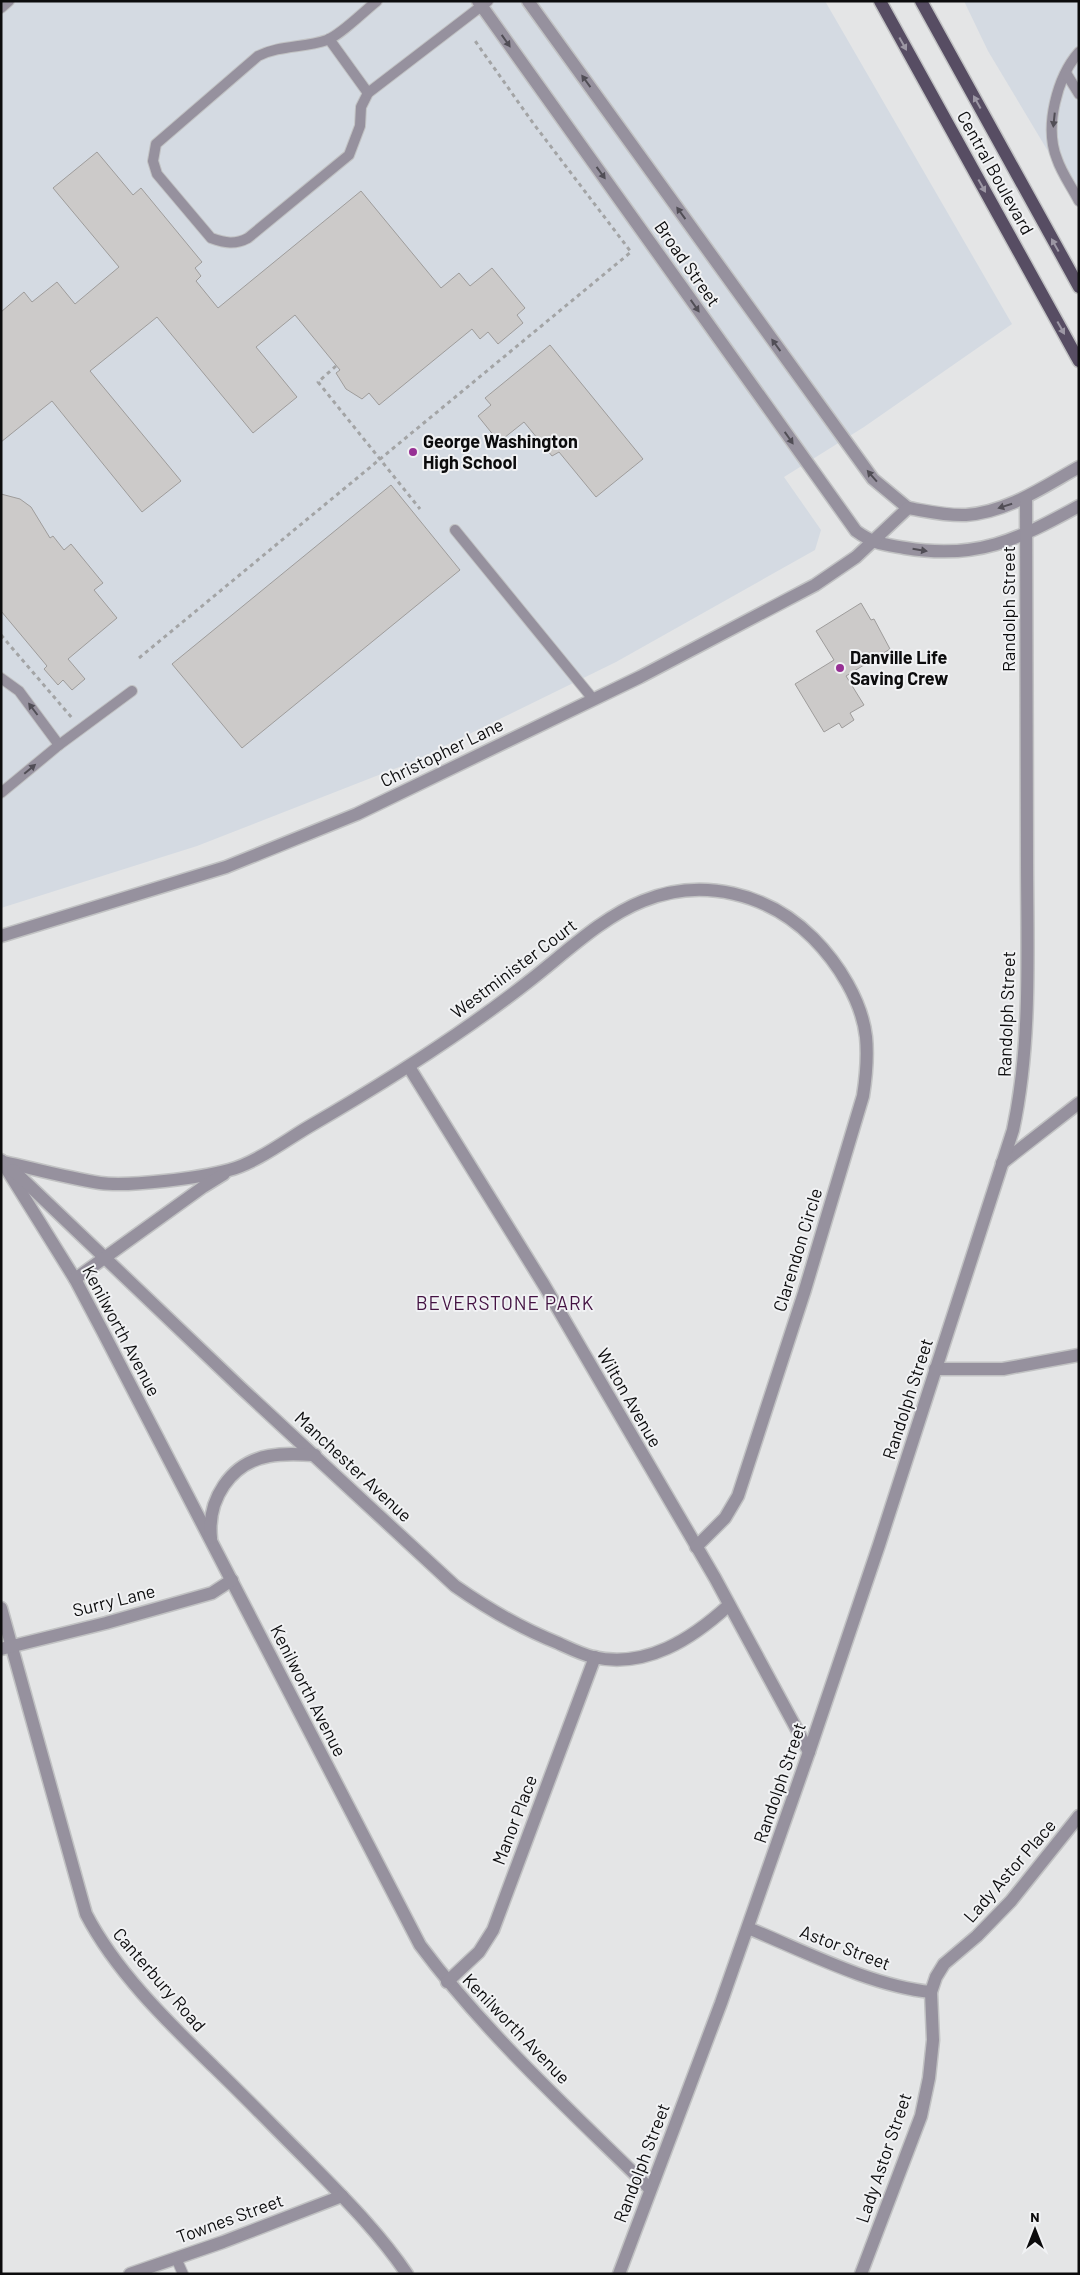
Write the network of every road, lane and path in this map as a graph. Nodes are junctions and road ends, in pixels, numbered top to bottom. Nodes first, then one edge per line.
1 (9, 1) edge
2 (377, 1) edge
3 (528, 1) edge
4 (880, 1) edge
5 (921, 1) edge
6 (483, 3) edge
7 (1, 8) edge
8 (473, 38) dead end
9 (329, 39) junction
10 (1079, 52) edge
11 (1066, 73) junction
12 (368, 94) junction
13 (1079, 94) edge
14 (1079, 201) edge
15 (1079, 287) edge
16 (1079, 361) edge
17 (336, 366) dead end
18 (380, 460) junction
19 (1079, 467) edge
20 (1026, 498) junction
21 (1079, 506) edge
22 (908, 508) junction
23 (420, 509) dead end
24 (455, 530) dead end
25 (1026, 535) junction
26 (872, 542) junction
27 (1, 635) edge
28 (139, 658) dead end
29 (1, 678) edge
30 (132, 691) dead end
31 (593, 700) junction
32 (82, 730) junction
33 (59, 745) junction
34 (1, 793) edge
35 (1, 936) edge
36 (826, 953) joint
37 (409, 1067) junction
38 (1079, 1104) edge
39 (3, 1161) edge
40 (1002, 1163) junction
41 (230, 1170) junction
42 (103, 1257) junction
43 (75, 1279) junction
44 (1079, 1356) edge
45 (935, 1369) junction
46 (315, 1455) junction
47 (212, 1541) junction
48 (696, 1547) junction
49 (232, 1580) junction
50 (730, 1605) junction
51 (1, 1608) edge
52 (6, 1647) edge
53 (595, 1657) junction
54 (809, 1752) junction
55 (1079, 1816) edge
56 (748, 1928) junction
57 (447, 1982) junction
58 (931, 1992) junction
59 (650, 2189) junction
60 (342, 2196) junction
61 (176, 2258) junction
62 (130, 2274) edge
63 (183, 2274) edge
64 (407, 2274) edge
65 (619, 2274) edge
66 (861, 2274) edge

1 - 7 lane
2 - 9 lane
22 -> 3 street, Broad Street
4 -> 16 main road, Central Boulevard
15 -> 5 main road, Central Boulevard
6 - 12 lane
6 -> 26 street, Broad Street
8 - 18 path
9 - 12 lane
9 - 12 lane
10 - 11 lane
11 - 13 lane
11 -> 14 lane
17 - 18 path
18 - 23 path
18 - 28 path
19 - 20 street
20 -> 22 street
20 - 25 street, Randolph Street
21 - 25 street
22 - 26 street, Christopher Lane
24 - 31 lane
26 -> 25 street
25 - 40 street, Randolph Street
26 - 31 street, Christopher Lane
27 - 32 path
33 -> 29 lane
30 - 32 lane
31 - 35 street, Christopher Lane
32 - 33 lane
34 -> 33 lane
36 - 37 street, Westminister Court
36 - 48 street, Clarendon Circle
37 - 41 street, Westminister Court
37 - 48 street, Wilton Avenue
38 - 40 street
39 - 41 street, Westminister Court
39 - 42 street, Manchester Avenue
39 - 43 street, Kenilworth Avenue
40 - 45 street, Randolph Street
41 - 42 street, Westminister Court
42 - 43 street, Westminister Court
42 - 46 street, Manchester Avenue
43 - 47 street, Kenilworth Avenue
44 - 45 street
45 - 54 street, Randolph Street
46 - 47 street
46 - 53 street, Manchester Avenue
47 - 49 street, Kenilworth Avenue
48 - 50 street, Wilton Avenue
49 - 52 street, Surry Lane
49 - 57 street, Kenilworth Avenue
50 - 53 street, Manchester Avenue
50 - 54 street, Wilton Avenue
51 - 52 street, Canterbury Road
52 - 60 street, Canterbury Road
53 - 57 street, Manor Place
54 - 56 street, Randolph Street
55 - 58 street, Lady Astor Place
56 - 58 street, Astor Street
56 - 59 street, Randolph Street
57 - 59 street, Kenilworth Avenue
58 - 66 street, Lady Astor Street
59 - 65 street, Randolph Street
60 - 61 street, Townes Street
60 - 64 street, Canterbury Road
61 - 62 street, Townes Street
61 - 63 lane

